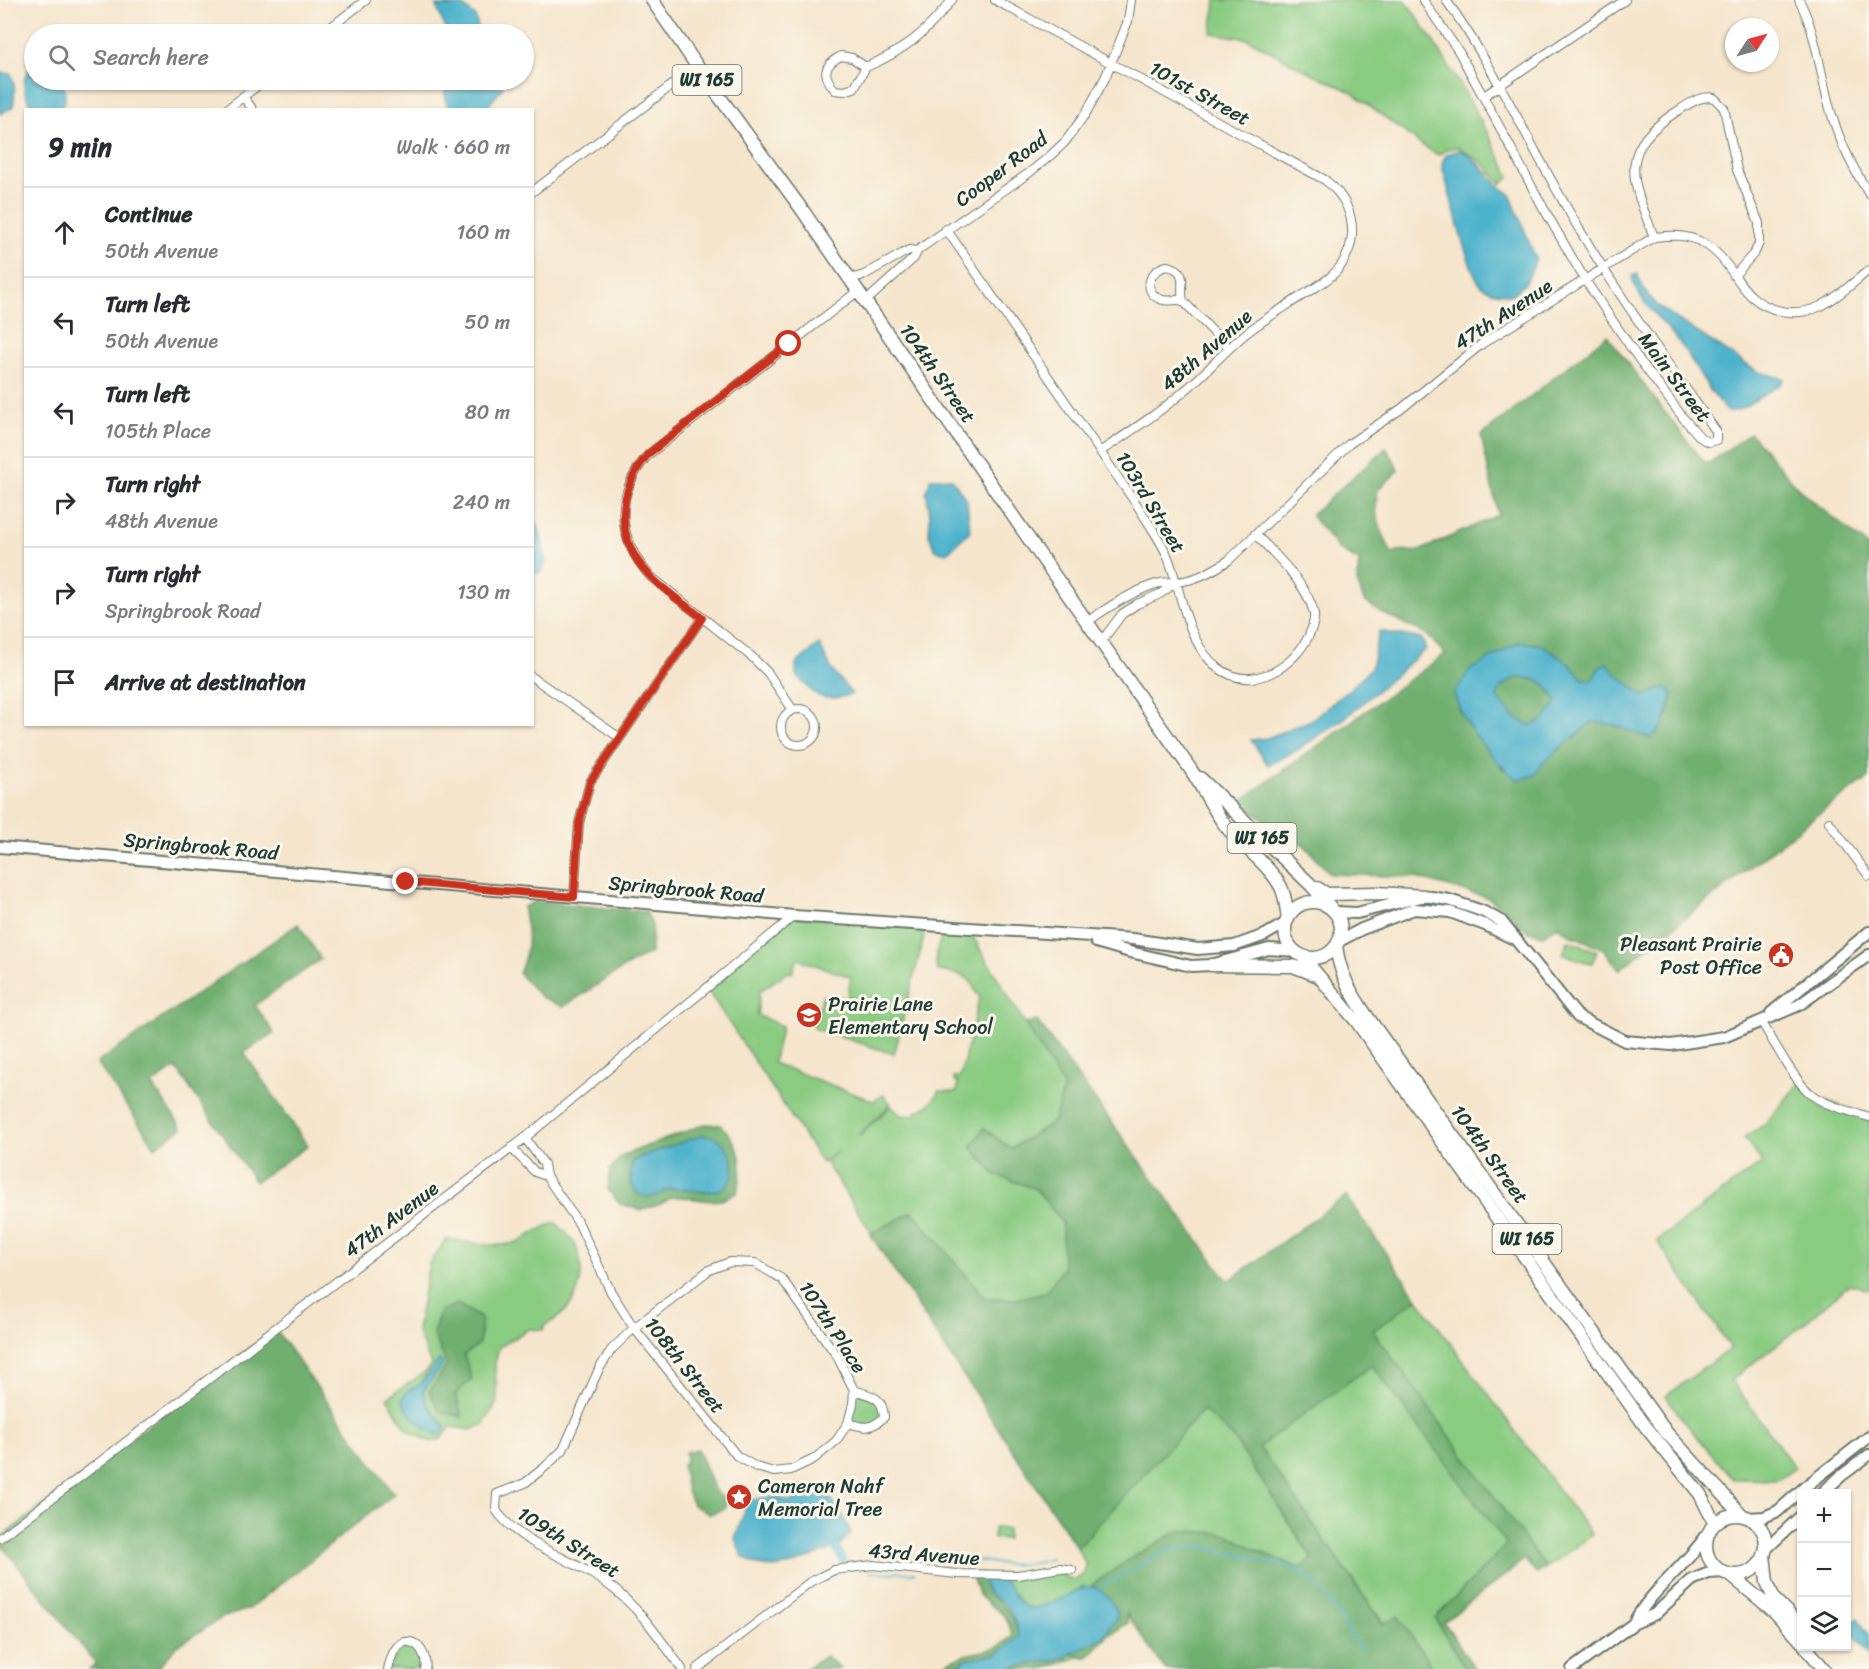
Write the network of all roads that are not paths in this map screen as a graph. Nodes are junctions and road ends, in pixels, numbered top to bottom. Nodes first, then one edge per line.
1 (366, 0) edge
2 (652, 0) edge
3 (952, 0) edge
4 (995, 0) edge
5 (1131, 0) edge
6 (1423, 0) edge
7 (1446, 0) edge
8 (1625, 0) edge
9 (1799, 0) edge
10 (335, 24) edge
11 (1112, 63) junction
12 (697, 66) junction
13 (866, 67) junction
14 (1500, 86) junction
15 (251, 90) edge
16 (243, 96) junction
17 (1484, 96) junction
18 (228, 108) edge
19 (251, 108) edge
20 (534, 190) edge
21 (1869, 194) edge
22 (946, 229) junction
23 (1654, 237) junction
24 (1350, 243) joint
25 (916, 251) junction
26 (1603, 269) junction
27 (1869, 270) edge
28 (1734, 276) junction
29 (850, 279) junction
30 (1585, 280) junction
31 (862, 296) junction
32 (1183, 301) junction
33 (1228, 348) junction
34 (1101, 451) junction
35 (1255, 534) junction
36 (1176, 582) junction
37 (702, 618) junction
38 (1087, 622) junction
39 (1101, 642) junction
40 (534, 678) edge
41 (793, 710) junction
42 (620, 738) junction
43 (1191, 770) junction
44 (1829, 822) dead end
45 (0, 847) edge
46 (1869, 876) edge
47 (1312, 886) junction
48 (1425, 896) junction
49 (574, 897) junction
50 (1333, 910) junction
51 (794, 916) junction
52 (1287, 921) junction
53 (1869, 932) edge
54 (1081, 937) junction
55 (1517, 940) junction
56 (1338, 944) junction
57 (1299, 953) junction
58 (1869, 955) edge
59 (1210, 965) junction
60 (1317, 975) junction
61 (1761, 1021) junction
62 (1869, 1117) edge
63 (525, 1138) junction
64 (511, 1148) junction
65 (546, 1176) junction
66 (634, 1328) junction
67 (854, 1390) junction
68 (848, 1423) junction
69 (1869, 1437) edge
70 (1848, 1452) junction
71 (1869, 1455) edge
72 (1857, 1464) junction
73 (1827, 1489) edge
74 (498, 1494) joint
75 (1745, 1517) junction
76 (1797, 1520) edge
77 (1713, 1527) junction
78 (0, 1538) edge
79 (1765, 1552) junction
80 (1072, 1570) dead end
81 (1726, 1573) junction
82 (1797, 1623) edge
83 (1632, 1624) junction
84 (1797, 1636) edge
85 (1809, 1651) edge
86 (1815, 1651) edge
87 (388, 1669) edge
88 (425, 1669) edge
89 (682, 1669) edge
90 (697, 1669) edge
91 (1572, 1669) edge
92 (1825, 1669) edge

1 - 10 street
2 - 12 main road, 104th Street / WI 165
3 - 13 street
4 - 11 street, 101st Street
5 - 11 street, Cooper Road
6 - 17 street, Main Street
7 - 14 street, Main Street
8 - 14 street
9 - 21 street
11 - 22 street, Cooper Road
11 - 24 street, 101st Street
12 - 20 street
12 - 29 main road, 104th Street / WI 165
13 - 13 street
14 - 17 street
14 - 26 street, Main Street
15 - 16 street
16 - 18 street
16 - 19 street
17 - 30 street, Main Street
22 - 25 street, Cooper Road
22 - 34 street, 103rd Street
23 - 26 street, 47th Avenue
23 - 28 street
23 - 28 street
24 - 33 street, 48th Avenue
25 - 29 street, Cooper Road
25 - 31 street, Cooper Road
26 - 30 street, 47th Avenue
26 - 30 street, Main Street
27 - 28 street
29 - 31 main road, 104th Street / WI 165
30 - 35 street, 47th Avenue
31 - 37 street, Cooper Road
31 - 38 main road, 104th Street / WI 165
32 - 32 street
32 - 33 street
33 - 34 street, 48th Avenue
34 - 36 street, 103rd Street
35 - 36 street, 47th Avenue
35 - 36 street, 103rd Street
36 - 38 street
36 - 39 street
37 - 41 street
37 - 42 street
38 - 39 main road, 104th Street / WI 165
39 - 43 main road, 104th Street / WI 165
40 - 42 street
41 - 41 street
42 - 49 street
43 - 47 main road, 104th Street / WI 165
43 - 52 main road, 104th Street / WI 165
44 - 46 street
45 - 49 street, Springbrook Road
47 - 48 main road
47 - 50 main road, 104th Street / WI 165
48 - 50 street
48 - 55 street
49 - 51 street, Springbrook Road
50 - 52 main road
50 - 56 main road, WI 165
51 - 54 street, Springbrook Road
51 - 63 street, 47th Avenue
52 - 54 street, Springbrook Road
52 - 57 main road, WI 165
53 - 61 street
54 - 59 street, Springbrook Road
55 - 56 street
55 - 61 street
56 - 57 main road
56 - 75 main road, 104th Street / WI 165
57 - 59 street, Springbrook Road
57 - 60 main road, 104th Street / WI 165
58 - 61 street
59 - 60 main road
60 - 77 main road, 104th Street / WI 165
61 - 62 street
63 - 64 street, 47th Avenue
63 - 65 street, 108th Street
64 - 65 street, 108th Street
64 - 78 street, 47th Avenue
65 - 66 street, 108th Street
66 - 67 street, 107th Place
66 - 68 street, 108th Street
66 - 74 street, 107th Place
67 - 68 street, 107th Place
67 - 68 street
69 - 70 street
70 - 72 street
70 - 75 street
71 - 72 street
72 - 73 street
74 - 89 street, 109th Street
75 - 77 main road
75 - 79 main road, WI 165
76 - 79 street
77 - 81 main road, WI 165
77 - 83 street
79 - 81 main road
79 - 82 main road, WI 165
80 - 90 street, 43rd Avenue
81 - 83 street
81 - 84 main road, WI 165
83 - 91 street
85 - 92 main road
86 - 92 main road
87 - 88 street

